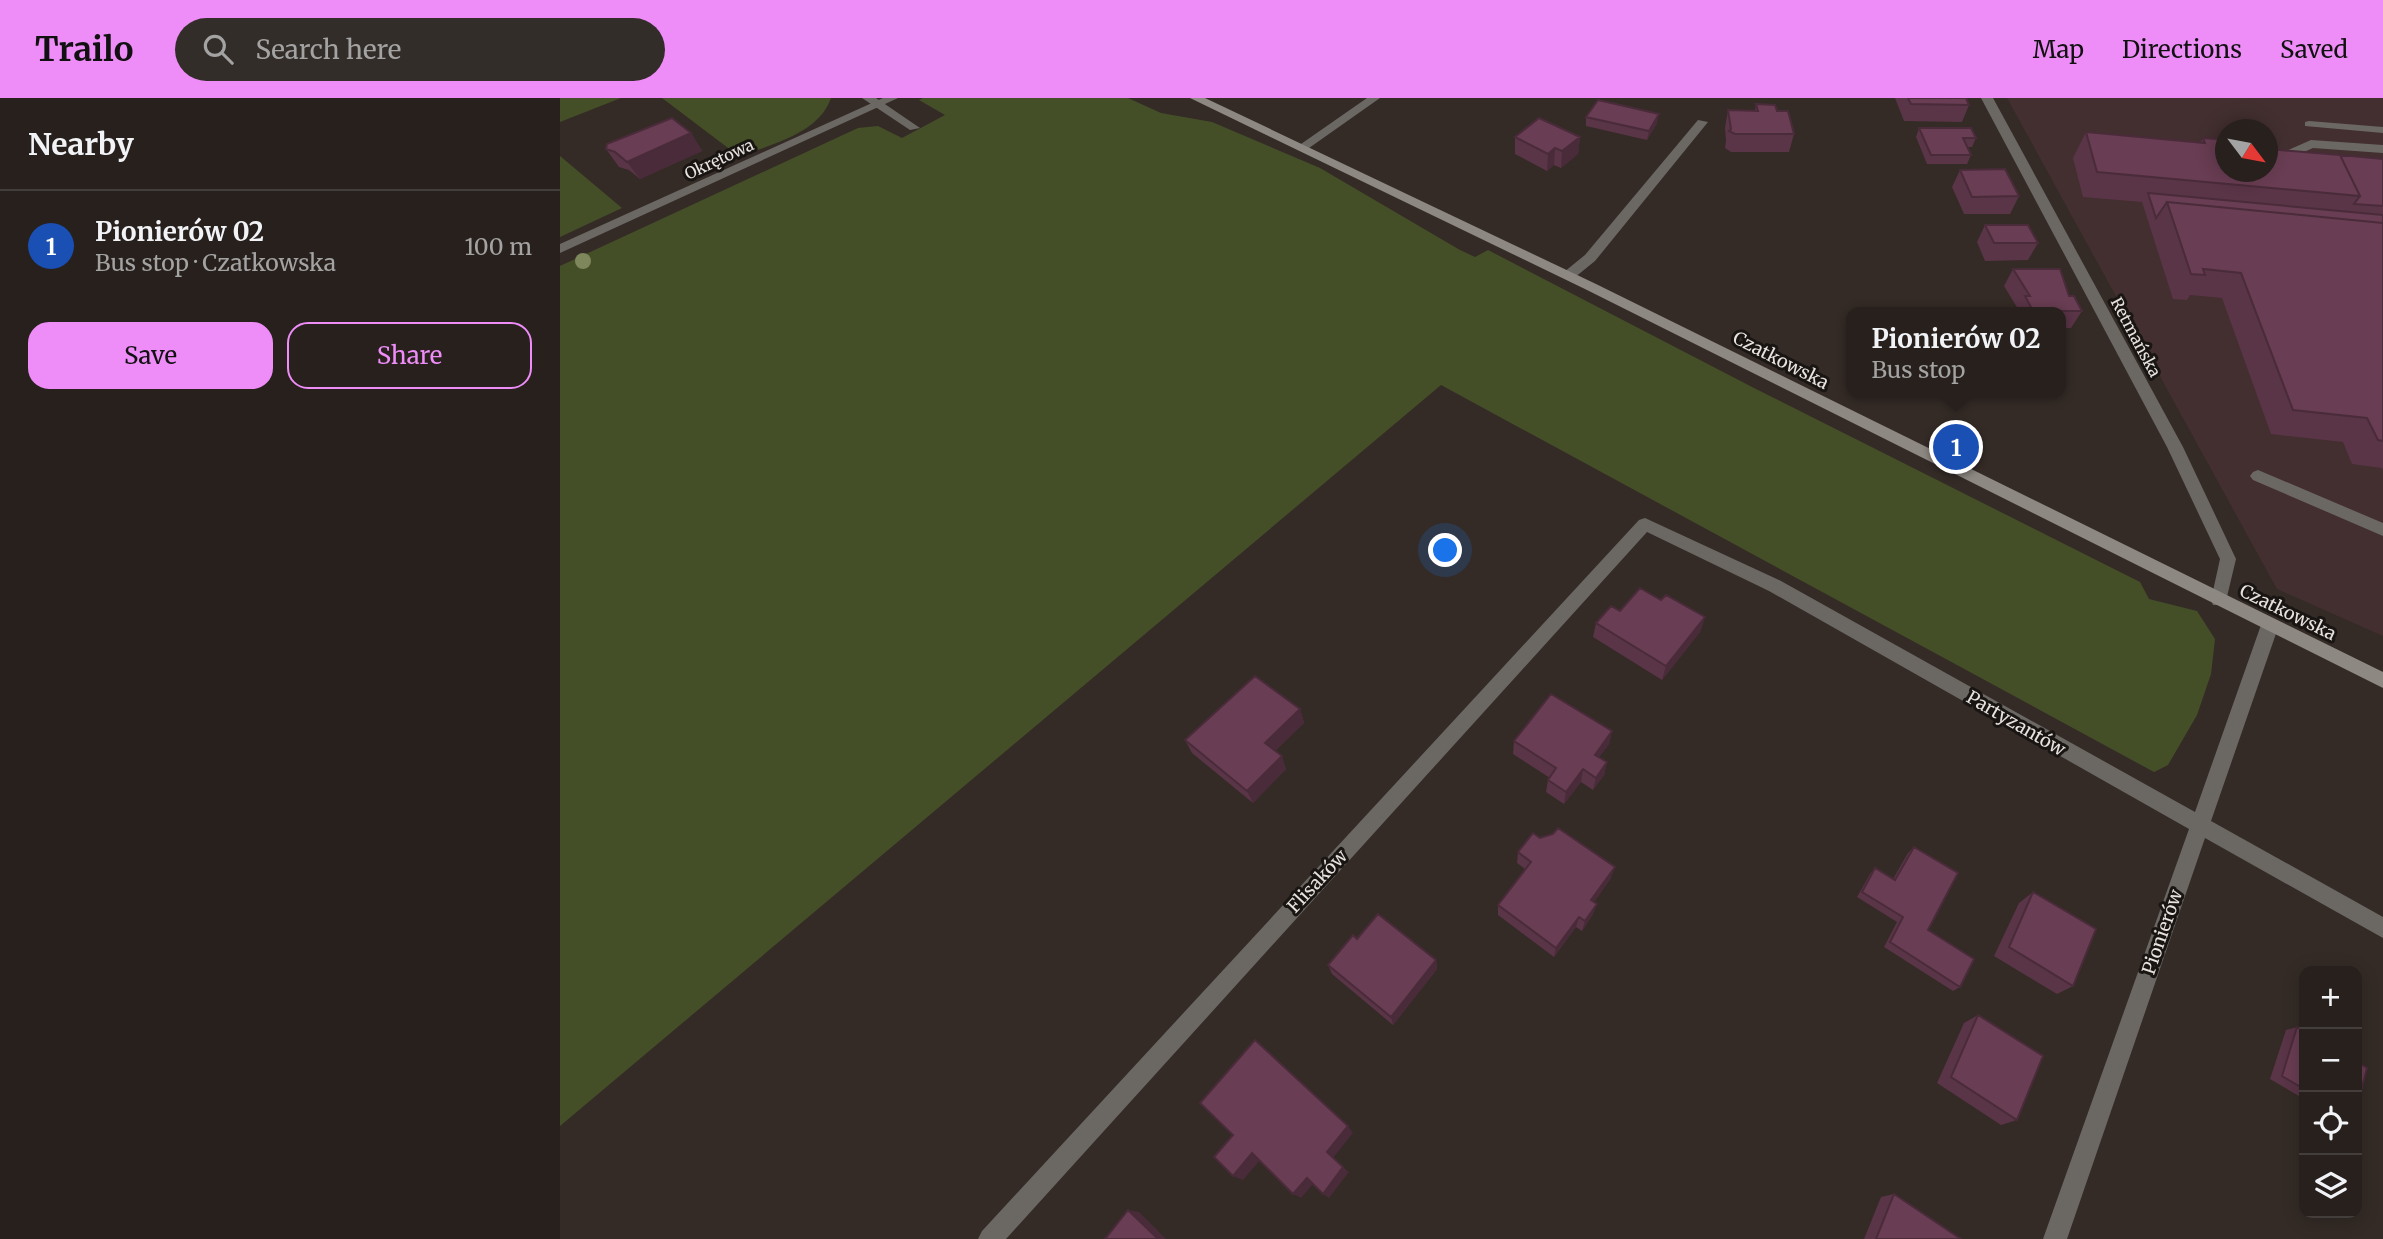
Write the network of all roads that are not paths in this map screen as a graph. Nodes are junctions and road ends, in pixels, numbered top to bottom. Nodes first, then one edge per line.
1 (892, 98) edge
2 (1196, 98) edge
3 (1374, 98) edge
4 (1987, 98) edge
5 (873, 101) edge
6 (1702, 122) dead end
7 (2309, 124) dead end
8 (914, 128) dead end
9 (2383, 130) edge
10 (1304, 146) junction
11 (2383, 149) edge
12 (2278, 154) edge
13 (560, 249) edge
14 (1569, 275) junction
15 (2258, 475) dead end
16 (1645, 524) joint
17 (2383, 530) edge
18 (2218, 600) junction
19 (2270, 625) junction
20 (2383, 680) edge
21 (2199, 825) junction
22 (2383, 928) edge
23 (990, 1239) edge
24 (2055, 1239) edge

1 - 5 street, Okrętowa
2 - 10 street, Czatkowska
3 - 10 street
4 - 18 street, Retmańska
5 - 8 street
5 - 13 street, Okrętowa
6 - 14 street
7 - 9 street
10 - 14 street, Czatkowska
11 - 12 street
14 - 18 street, Czatkowska
15 - 17 street
16 - 21 street, Partyzantów
16 - 23 street, Flisaków
18 - 19 street, Czatkowska
19 - 20 street, Czatkowska
19 - 21 street, Pionierów
21 - 22 street, Partyzantów
21 - 24 street, Pionierów

